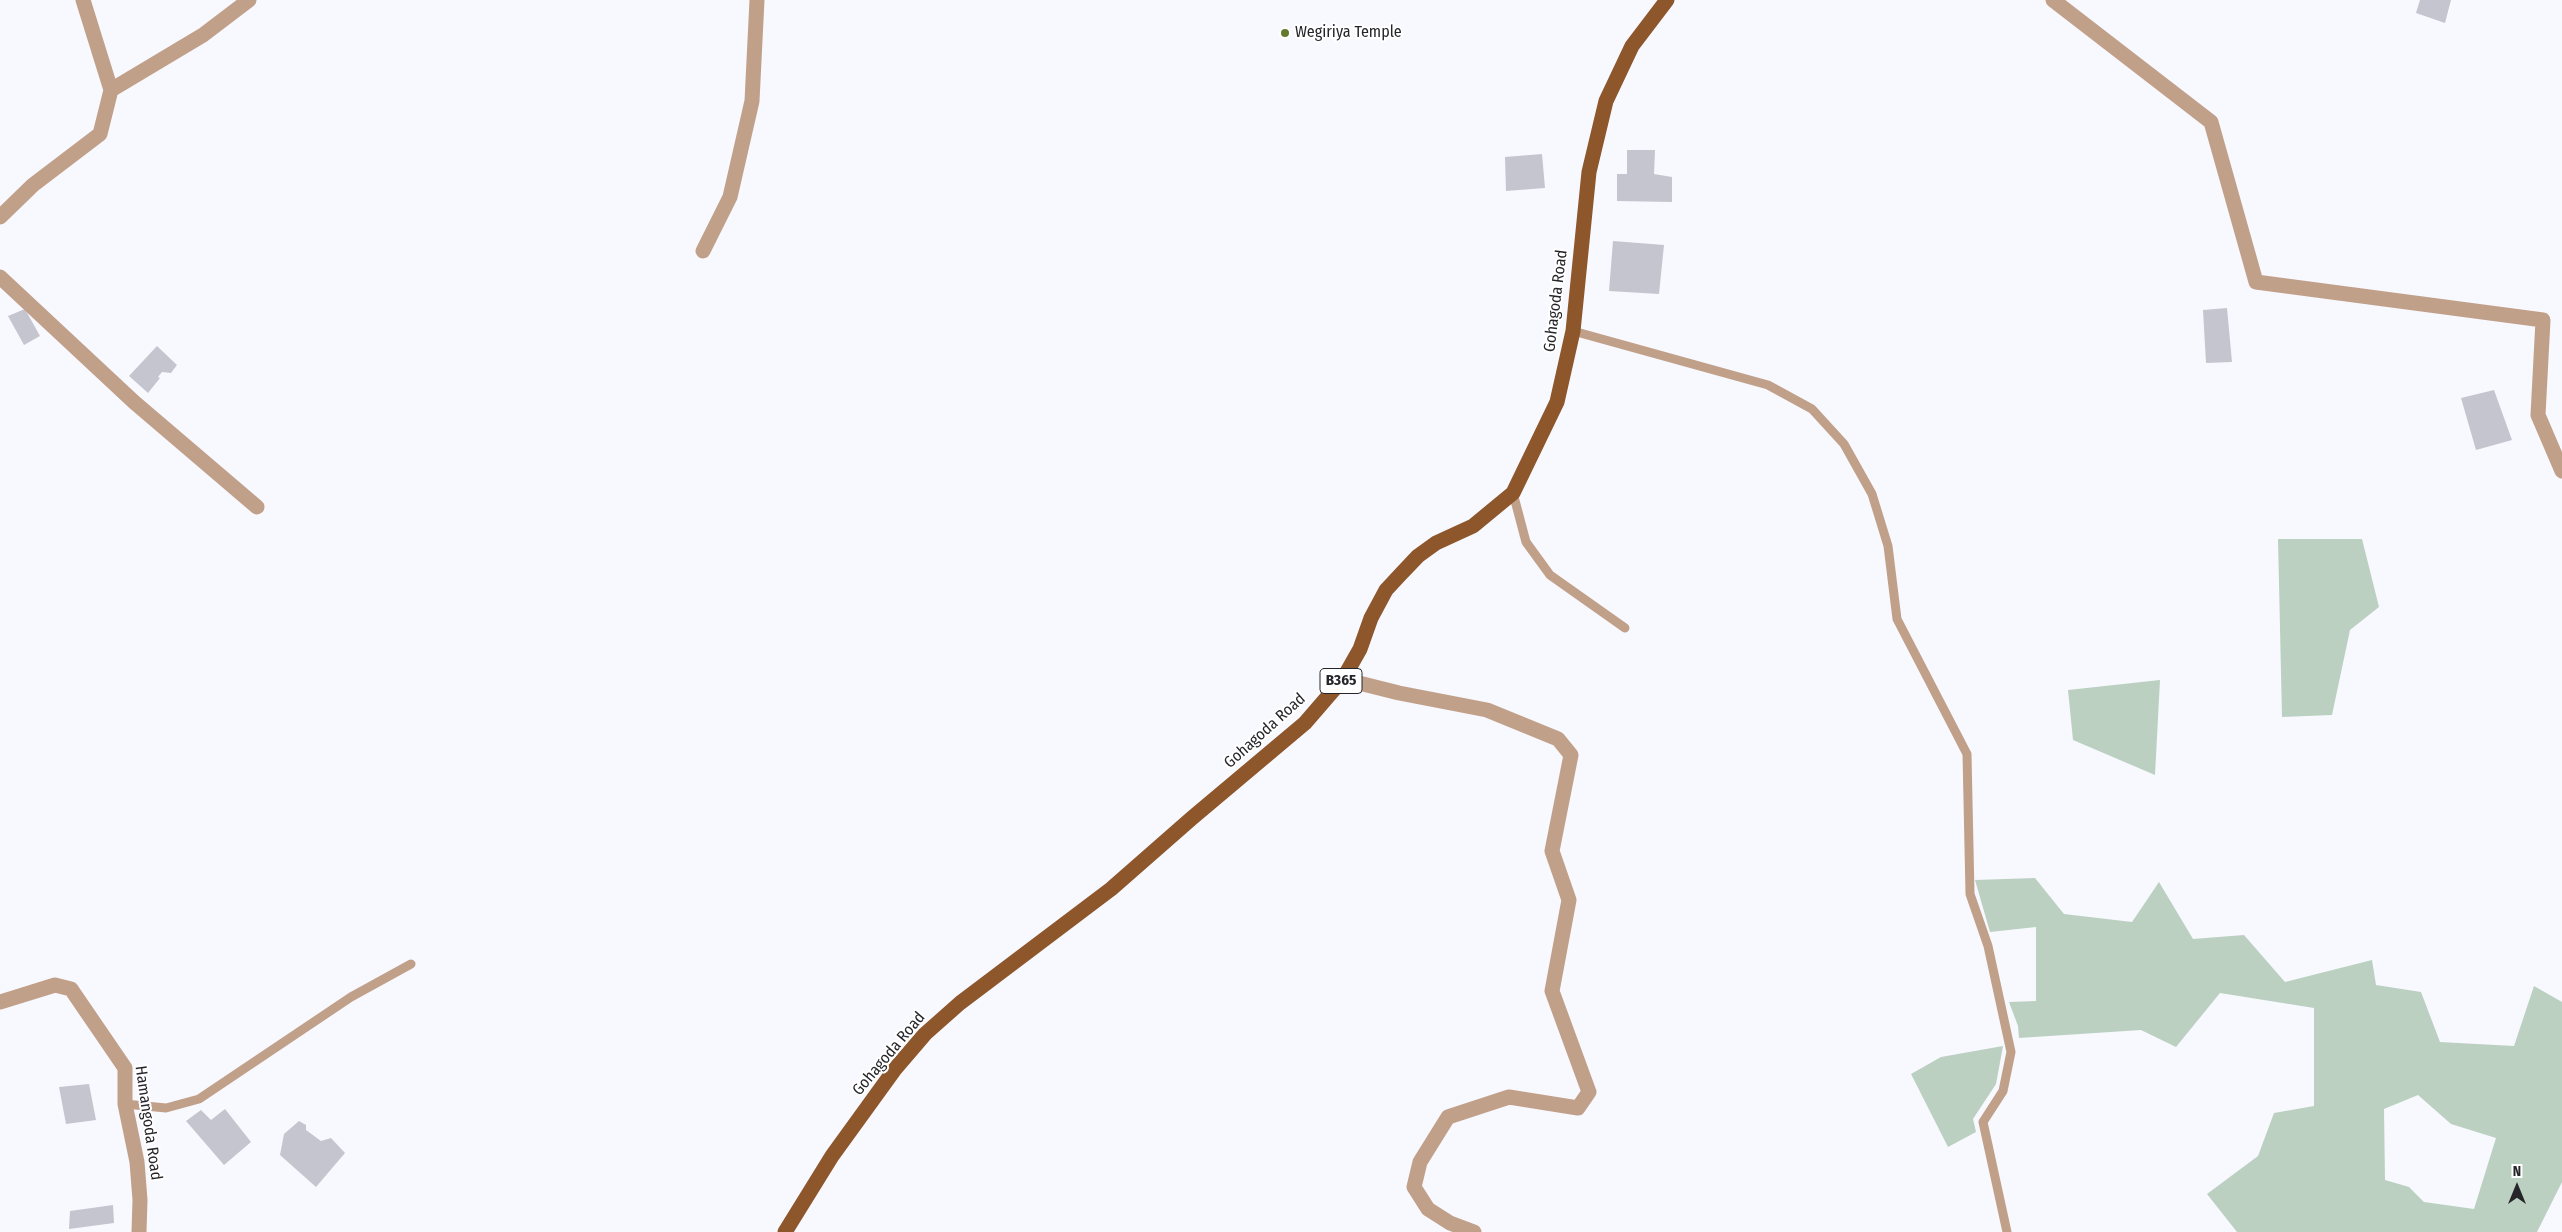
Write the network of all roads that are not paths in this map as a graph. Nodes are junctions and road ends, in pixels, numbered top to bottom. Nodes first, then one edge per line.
1 (83, 0) edge
2 (249, 0) edge
3 (757, 0) edge
4 (1668, 0) edge
5 (2053, 0) edge
6 (111, 90) junction
7 (0, 217) edge
8 (703, 251) dead end
9 (0, 276) edge
10 (1573, 331) junction
11 (2562, 471) edge
12 (1513, 493) junction
13 (257, 507) dead end
14 (1625, 628) dead end
15 (1343, 679) junction
16 (410, 964) dead end
17 (0, 1002) edge
18 (125, 1104) junction
19 (139, 1232) edge
20 (785, 1232) edge
21 (1474, 1232) edge
22 (2007, 1232) edge

1 - 6 street
2 - 6 street
3 - 8 street
4 - 10 main road, Gohagoda Road / B365
5 - 11 street
6 - 7 street
9 - 13 street
10 - 12 main road, Gohagoda Road / B365
10 - 22 lane
12 - 14 lane
12 - 15 main road, Gohagoda Road / B365
15 - 20 main road, Gohagoda Road / B365
15 - 21 street
16 - 18 lane
17 - 18 street, Hamangoda Road
18 - 19 street, Hamangoda Road

